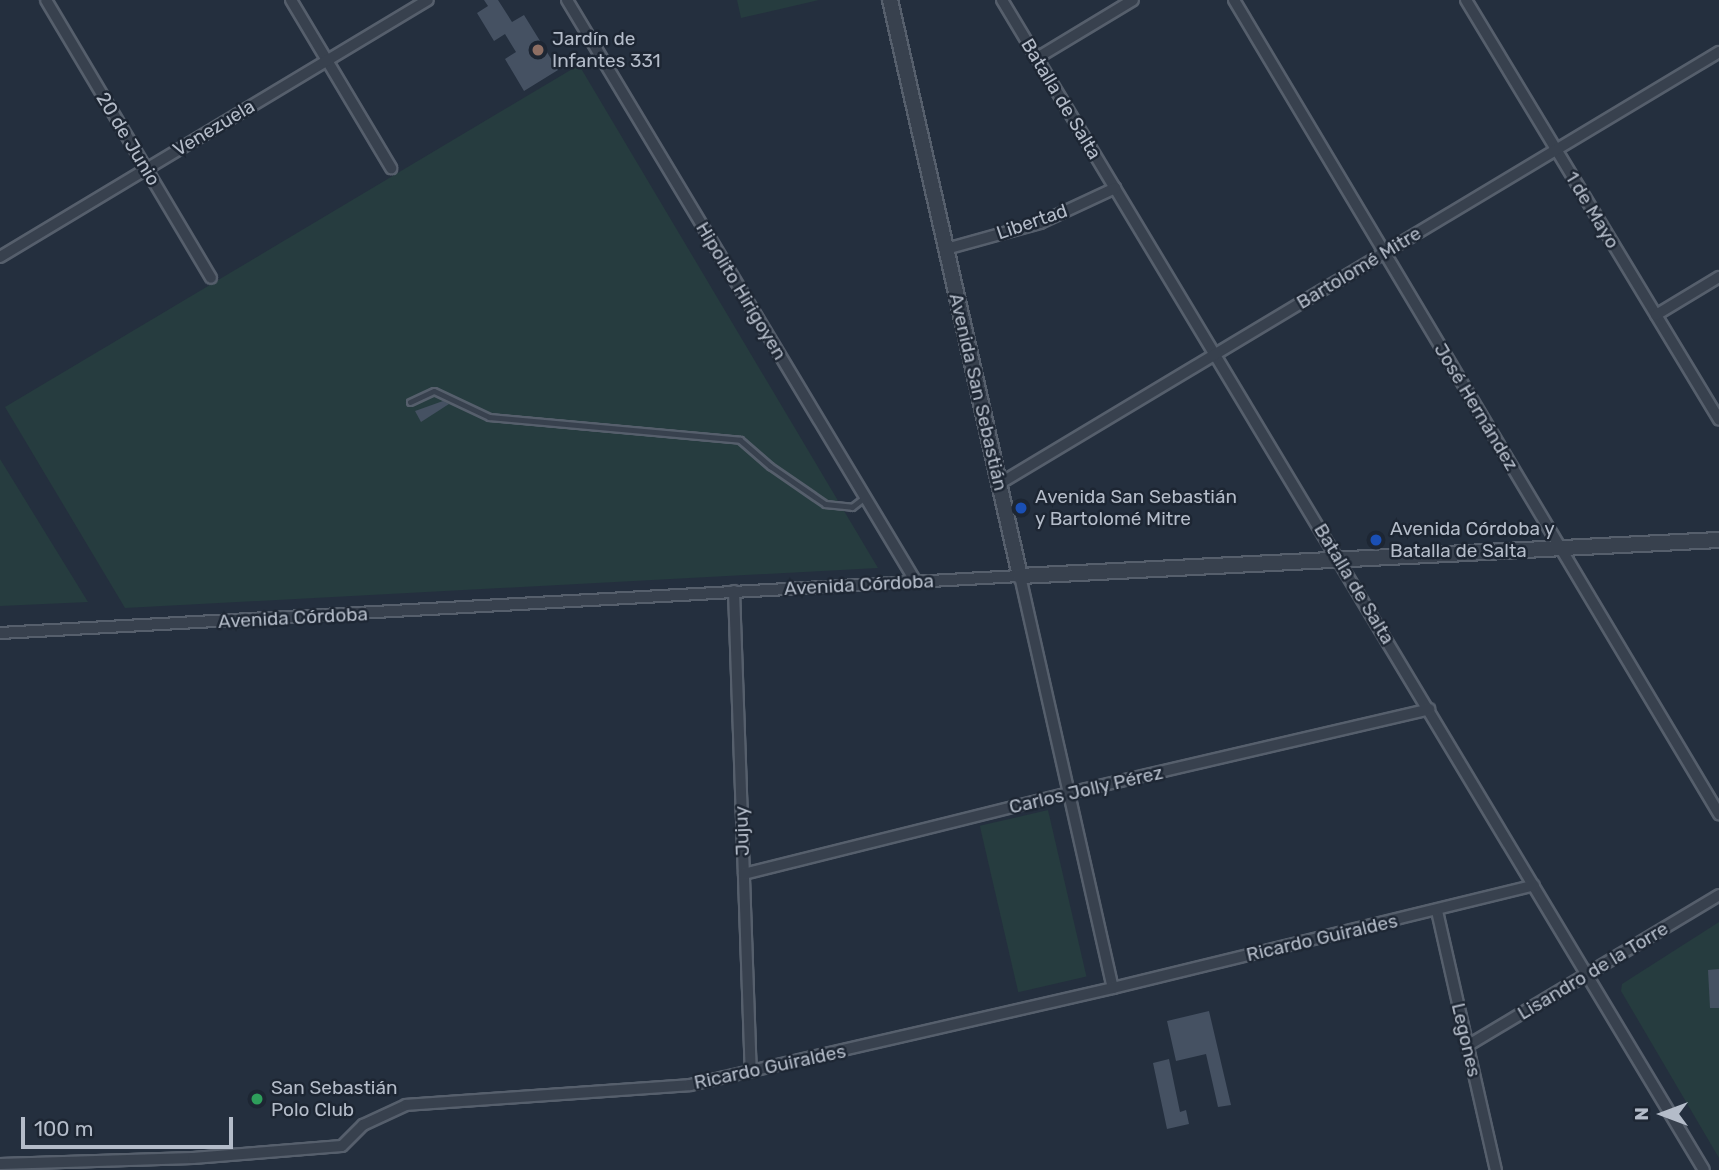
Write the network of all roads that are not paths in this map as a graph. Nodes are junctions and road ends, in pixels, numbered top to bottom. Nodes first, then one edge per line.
1 (46, 0) edge
2 (291, 0) edge
3 (428, 0) edge
4 (567, 0) edge
5 (890, 0) edge
6 (1002, 0) edge
7 (1133, 0) edge
8 (1234, 0) edge
9 (1466, 0) edge
10 (1719, 52) edge
11 (1037, 58) junction
12 (327, 61) junction
13 (1556, 150) junction
14 (391, 168) dead end
15 (146, 169) junction
16 (1115, 188) junction
17 (946, 249) junction
18 (1384, 253) junction
19 (0, 257) edge
20 (1719, 277) edge
21 (211, 278) dead end
22 (1656, 315) junction
23 (1215, 354) junction
24 (410, 402) dead end
25 (1719, 420) edge
26 (999, 484) junction
27 (865, 497) junction
28 (1719, 540) edge
29 (1560, 548) junction
30 (1337, 558) junction
31 (1020, 576) junction
32 (916, 582) junction
33 (734, 591) junction
34 (0, 633) edge
35 (1429, 709) junction
36 (1069, 793) junction
37 (1719, 814) edge
38 (744, 874) junction
39 (1534, 885) junction
40 (1719, 895) edge
41 (1437, 911) junction
42 (1588, 974) junction
43 (1113, 988) junction
44 (1467, 1046) junction
45 (751, 1072) junction
46 (0, 1164) edge
47 (1496, 1170) edge
48 (1704, 1170) edge

1 - 15 street, 20 de Junio
2 - 12 street
3 - 12 street, Venezuela
4 - 27 street, Hipolito Hirigoyen
5 - 17 street, Avenida San Sebastián
6 - 11 street, Batalla de Salta
7 - 11 street
8 - 18 street, José Hernández
9 - 13 street, 1 de Mayo
10 - 13 street, Bartolomé Mitre
11 - 16 street, Batalla de Salta
12 - 14 street
12 - 15 street, Venezuela
13 - 18 street, Bartolomé Mitre
13 - 22 street, 1 de Mayo
15 - 19 street, Venezuela
15 - 21 street, 20 de Junio
16 - 17 street, Libertad
16 - 23 street, Batalla de Salta
17 - 26 street, Avenida San Sebastián
18 - 23 street, Bartolomé Mitre
18 - 29 street, José Hernández
20 - 22 street
22 - 25 street, 1 de Mayo
23 - 26 street, Bartolomé Mitre
23 - 30 street, Batalla de Salta
24 - 27 lane
26 - 31 street, Avenida San Sebastián
27 - 32 street, Hipolito Hirigoyen
28 - 29 street, Avenida Córdoba
29 - 30 street, Avenida Córdoba
29 - 37 street, José Hernández
30 - 31 street, Avenida Córdoba
30 - 35 street, Batalla de Salta
31 - 32 street, Avenida Córdoba
31 - 36 street, Avenida San Sebastián
32 - 33 street, Avenida Córdoba
33 - 34 street, Avenida Córdoba
33 - 38 street, Jujuy
35 - 36 street, Carlos Jolly Pérez
35 - 39 street, Batalla de Salta
36 - 38 street, Carlos Jolly Pérez
36 - 43 street, Avenida San Sebastián
38 - 45 street, Jujuy
39 - 41 street, Ricardo Guiraldes
39 - 42 street, Batalla de Salta
40 - 42 street, Lisandro de la Torre
41 - 43 street, Ricardo Guiraldes
41 - 44 street, Legones
42 - 44 street, Lisandro de la Torre
42 - 48 street, Batalla de Salta
43 - 45 street, Ricardo Guiraldes
44 - 47 street, Legones
45 - 46 street, Ricardo Guiraldes

